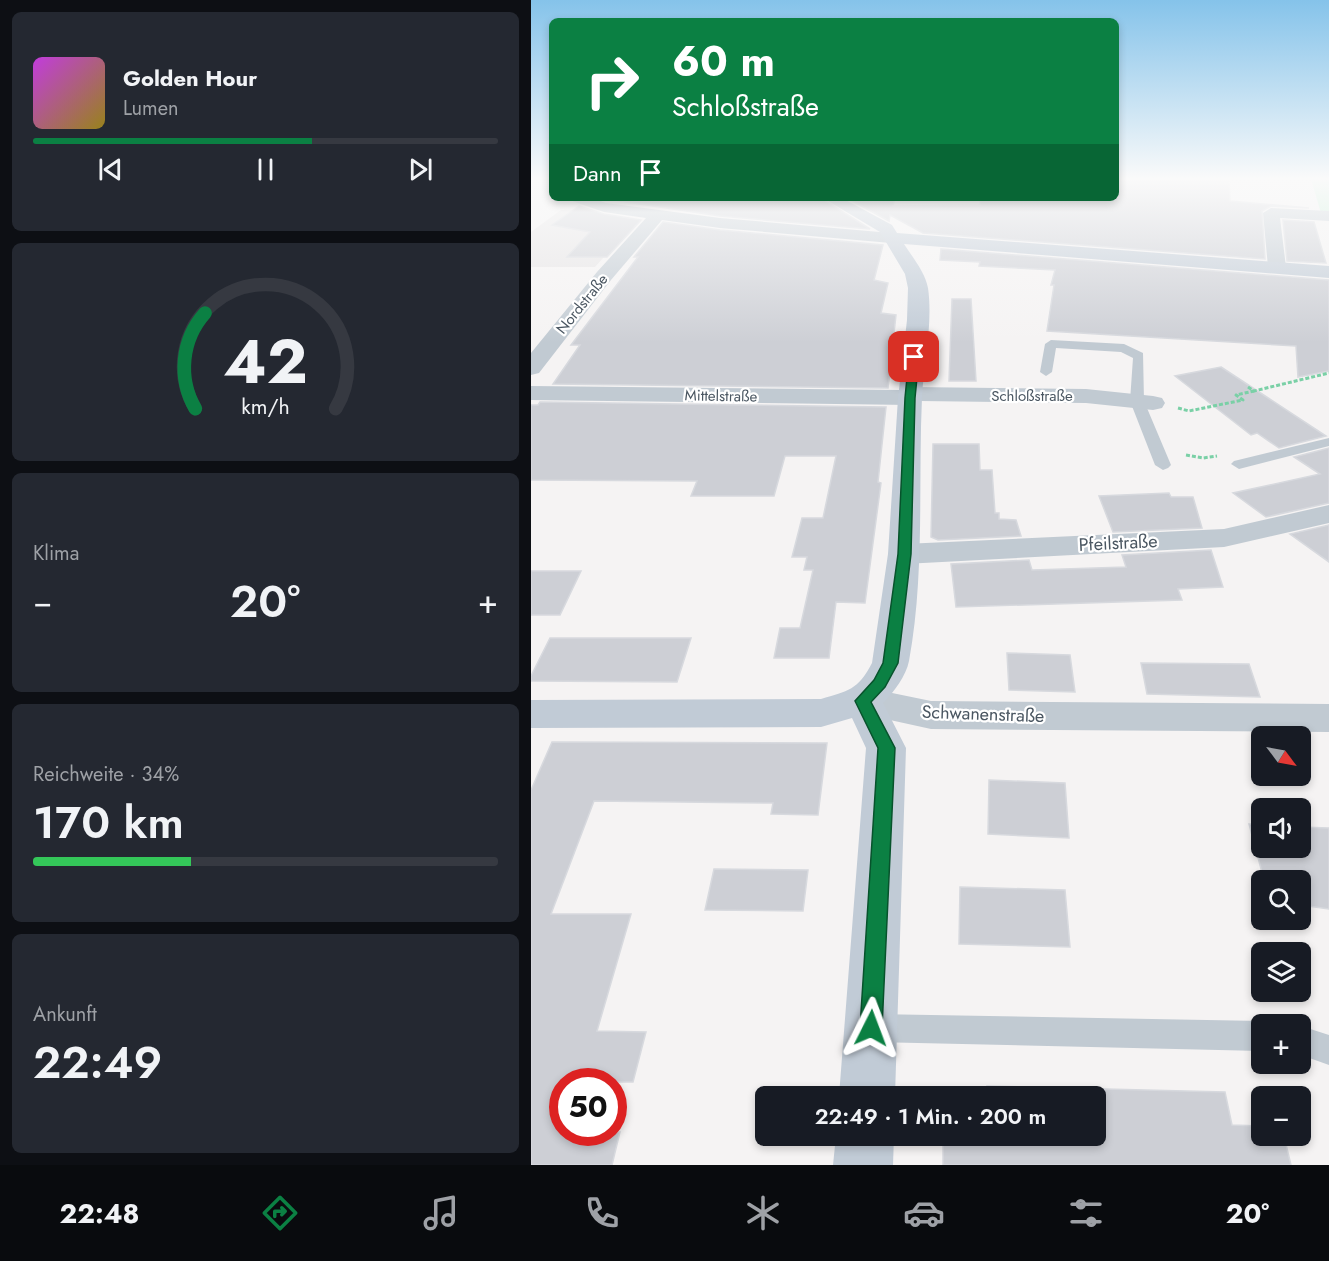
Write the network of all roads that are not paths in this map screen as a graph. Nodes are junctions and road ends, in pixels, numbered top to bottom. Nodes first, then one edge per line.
1 (642, 233) edge
2 (829, 233) edge
3 (888, 233) edge
4 (1273, 233) edge
5 (891, 238) junction
6 (1277, 267) junction
7 (1329, 272) edge
8 (531, 368) edge
9 (1046, 372) dead end
10 (531, 393) edge
11 (910, 396) junction
12 (1145, 401) junction
13 (1329, 442) edge
14 (1161, 459) road end
15 (1239, 464) road end
16 (1329, 514) edge
17 (904, 554) junction
18 (863, 701) junction
19 (531, 714) edge
20 (1329, 718) edge
21 (871, 1028) junction
22 (1251, 1036) edge
23 (1311, 1044) edge
24 (1329, 1050) edge
25 (868, 1086) edge
26 (864, 1146) edge
27 (863, 1165) edge

1 - 8 street, Nordstraße
2 - 5 street
3 - 5 main road
4 - 6 street
5 - 6 main road
5 - 11 main road
6 - 7 main road
9 - 12 lane
10 - 11 street, Mittelstraße
11 - 12 street, Schloßstraße
11 - 17 main road
12 - 14 lane
13 - 15 lane
16 - 17 street, Pfeilstraße
17 - 18 main road
18 - 19 main road, Schwanenstraße
18 - 20 street, Schwanenstraße
18 - 21 main road
21 - 22 lane
21 - 25 main road
23 - 24 lane
26 - 27 main road

